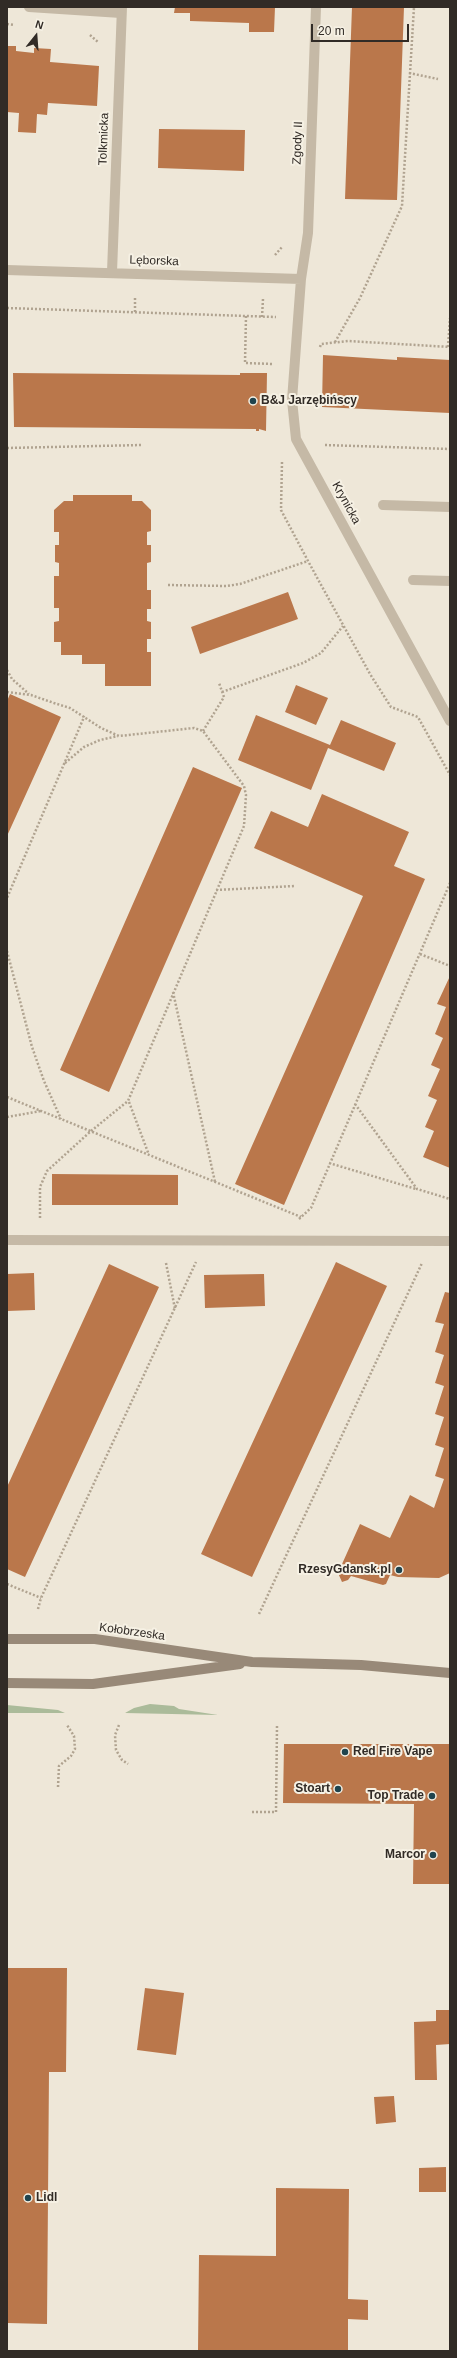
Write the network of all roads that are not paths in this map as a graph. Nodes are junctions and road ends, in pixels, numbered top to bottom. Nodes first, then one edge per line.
1 (30, 7) edge
2 (316, 7) edge
3 (121, 10) edge
4 (7, 270) edge
5 (112, 272) junction
6 (301, 279) junction
7 (383, 505) dead end
8 (450, 507) edge
9 (413, 580) dead end
10 (450, 581) edge
11 (450, 721) edge
12 (7, 1240) edge
13 (450, 1240) edge
14 (7, 1639) edge
15 (252, 1662) junction
16 (450, 1673) edge
17 (7, 1683) edge

1 - 3 street
2 - 6 street, Zgody II
3 - 5 street, Tolkmicka
4 - 5 street, Lęborska
5 - 6 street, Lęborska
6 - 11 street, Krynicka
7 - 8 street
9 - 10 street
12 - 13 street
14 - 15 main road, Kołobrzeska
15 - 16 main road, Kołobrzeska
15 - 17 main road, Kołobrzeska

